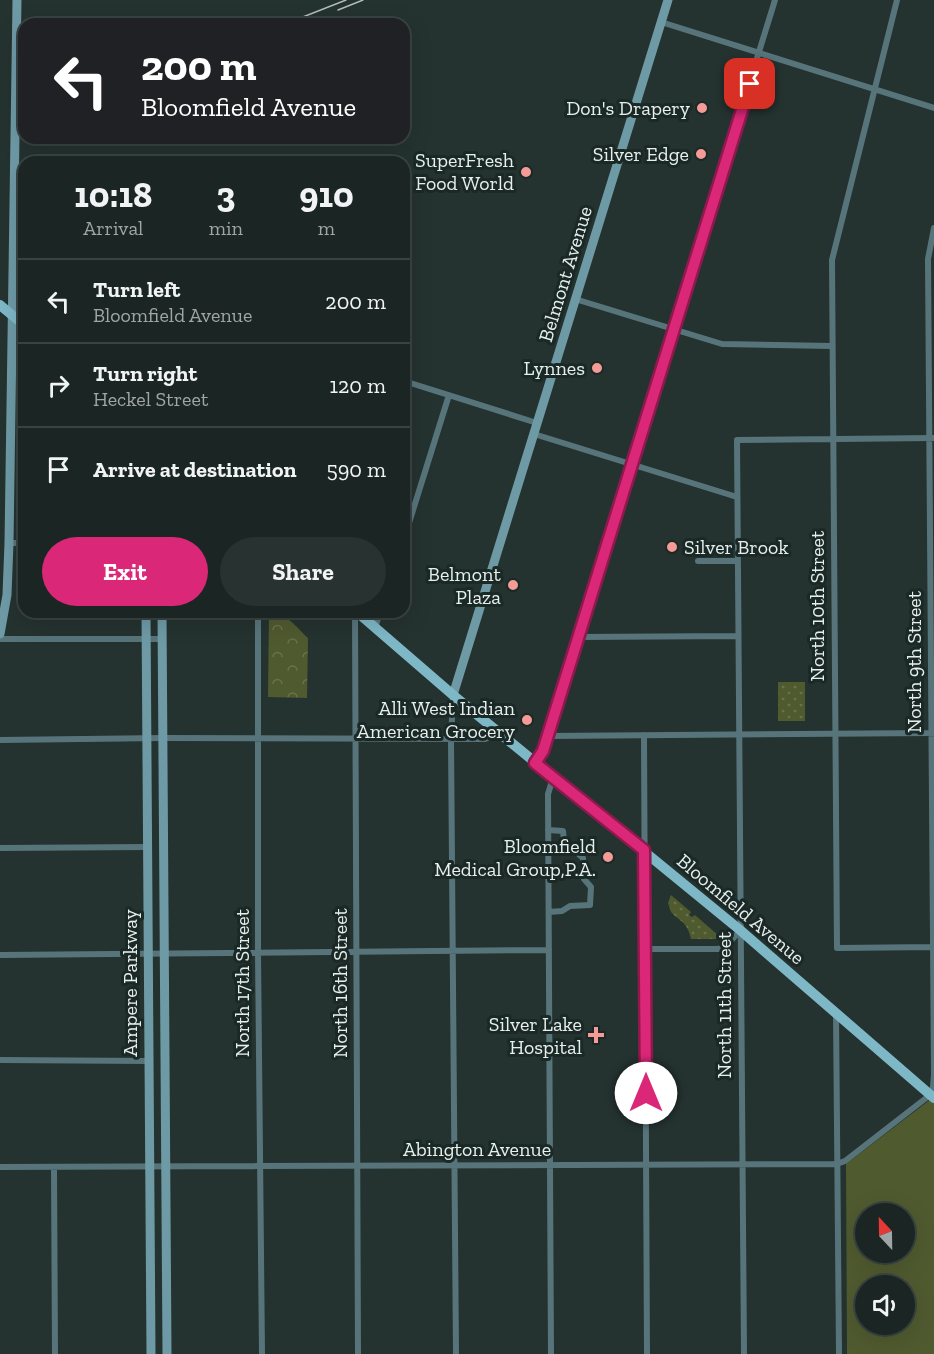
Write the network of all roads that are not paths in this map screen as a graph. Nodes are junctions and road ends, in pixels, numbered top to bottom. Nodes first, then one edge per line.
1 (17, 0) edge
2 (668, 0) edge
3 (776, 0) edge
4 (897, 0) edge
5 (661, 22) junction
6 (759, 53) junction
7 (874, 89) junction
8 (934, 108) edge
9 (934, 228) edge
10 (575, 299) junction
11 (0, 305) edge
12 (13, 315) junction
13 (18, 320) edge
14 (674, 329) junction
15 (832, 346) junction
16 (410, 383) edge
17 (449, 395) junction
18 (537, 423) junction
19 (534, 434) junction
20 (833, 439) junction
21 (932, 439) edge
22 (632, 464) junction
23 (737, 497) junction
24 (410, 520) edge
25 (9, 543) junction
26 (18, 543) edge
27 (698, 561) dead end
28 (738, 561) junction
29 (2, 609) edge
30 (146, 618) edge
31 (162, 618) edge
32 (258, 618) edge
33 (356, 618) edge
34 (363, 618) edge
35 (378, 618) edge
36 (375, 628) junction
37 (0, 634) edge
38 (738, 636) junction
39 (578, 637) junction
40 (0, 639) edge
41 (146, 639) junction
42 (163, 639) junction
43 (453, 695) junction
44 (499, 733) junction
45 (933, 733) edge
46 (835, 734) junction
47 (644, 735) junction
48 (739, 735) junction
49 (548, 736) junction
50 (147, 738) junction
51 (163, 738) junction
52 (259, 738) junction
53 (355, 738) junction
54 (0, 740) edge
55 (451, 740) junction
56 (535, 763) junction
57 (553, 778) junction
58 (548, 830) junction
59 (147, 847) junction
60 (0, 848) edge
61 (644, 850) junction
62 (549, 912) junction
63 (740, 930) junction
64 (933, 947) edge
65 (645, 949) junction
66 (549, 950) junction
67 (453, 951) junction
68 (356, 952) junction
69 (258, 953) junction
70 (148, 954) junction
71 (165, 954) junction
72 (0, 955) edge
73 (836, 1013) junction
74 (0, 1060) edge
75 (149, 1061) junction
76 (932, 1096) edge
77 (742, 1164) junction
78 (837, 1164) junction
79 (454, 1165) junction
80 (550, 1165) junction
81 (646, 1165) junction
82 (149, 1166) junction
83 (166, 1166) junction
84 (260, 1166) junction
85 (357, 1166) junction
86 (0, 1167) edge
87 (54, 1167) junction
88 (55, 1354) edge
89 (151, 1354) edge
90 (167, 1354) edge
91 (262, 1354) edge
92 (358, 1354) edge
93 (456, 1354) edge
94 (551, 1354) edge
95 (647, 1354) edge
96 (744, 1354) edge
97 (839, 1354) edge

1 - 12 street
2 - 5 street, Belmont Avenue
3 - 6 street
4 - 7 street, North 10th Street
5 - 6 street
5 - 10 street, Belmont Avenue
6 - 7 street
6 - 14 street
7 - 8 street
7 - 15 street, North 10th Street
9 - 21 street, North 9th Street
10 - 14 street
10 - 18 street, Belmont Avenue
11 - 12 main road
12 - 13 main road
12 - 25 street
14 - 15 street
14 - 22 street
15 - 20 street, North 10th Street
16 - 17 street
17 - 18 street
17 - 24 street
18 - 19 street, Belmont Avenue
19 - 22 street
19 - 43 street, Belmont Avenue
20 - 21 street
20 - 23 street, North 11th Street
20 - 46 street, North 10th Street
21 - 45 street, North 9th Street
22 - 23 street
22 - 39 street
23 - 28 street, North 11th Street
25 - 26 street
25 - 29 street
27 - 28 street
28 - 38 street, North 11th Street
29 - 37 street
30 - 41 street, Ampere Parkway
31 - 42 street, Ampere Parkway
32 - 52 street, North 17th Street
33 - 53 street, North 16th Street
34 - 36 main road, Bloomfield Avenue
35 - 36 street
36 - 43 main road, Bloomfield Avenue
38 - 39 street
38 - 48 street, North 11th Street
39 - 49 street
40 - 41 street
41 - 42 street
41 - 50 street, Ampere Parkway
42 - 51 street, Ampere Parkway
43 - 44 main road, Bloomfield Avenue
43 - 55 street
44 - 55 street
44 - 56 main road, Bloomfield Avenue
45 - 46 street
45 - 64 street, North 9th Street
46 - 48 street
46 - 64 street, North 10th Street
47 - 48 street
47 - 49 street
47 - 61 street
48 - 63 street, North 11th Street
49 - 56 street
50 - 51 street
50 - 54 street
50 - 59 street, Ampere Parkway
51 - 52 street
51 - 71 street, Ampere Parkway
52 - 53 street
52 - 69 street, North 17th Street
53 - 55 street
53 - 68 street, North 16th Street
55 - 67 street
56 - 57 main road, Bloomfield Avenue
57 - 58 street
57 - 61 main road, Bloomfield Avenue
58 - 62 street
58 - 62 street
59 - 60 street
59 - 70 street, Ampere Parkway
61 - 63 main road, Bloomfield Avenue
61 - 65 street
62 - 66 street
63 - 65 street
63 - 73 main road, Bloomfield Avenue
63 - 77 street, North 11th Street
64 - 76 street, North 9th Street
65 - 81 street
66 - 67 street
66 - 80 street
67 - 68 street
67 - 79 street
68 - 69 street
68 - 85 street, North 16th Street
69 - 71 street
69 - 84 street, North 17th Street
70 - 71 street
70 - 72 street
70 - 75 street, Ampere Parkway
71 - 83 street, Ampere Parkway
73 - 76 main road, Bloomfield Avenue
73 - 78 street
74 - 75 street
75 - 82 street, Ampere Parkway
76 - 78 street
77 - 78 street, Abington Avenue
77 - 81 street, Abington Avenue
77 - 96 street, North 11th Street
78 - 97 street
79 - 80 street, Abington Avenue
79 - 85 street, Abington Avenue
79 - 93 street
80 - 81 street, Abington Avenue
80 - 94 street
81 - 95 street
82 - 83 street, Abington Avenue
82 - 87 street, Abington Avenue
82 - 89 street, Ampere Parkway
83 - 84 street, Abington Avenue
83 - 90 street, Ampere Parkway
84 - 85 street, Abington Avenue
84 - 91 street, North 17th Street
85 - 92 street, North 16th Street
86 - 87 street, Abington Avenue
87 - 88 street

